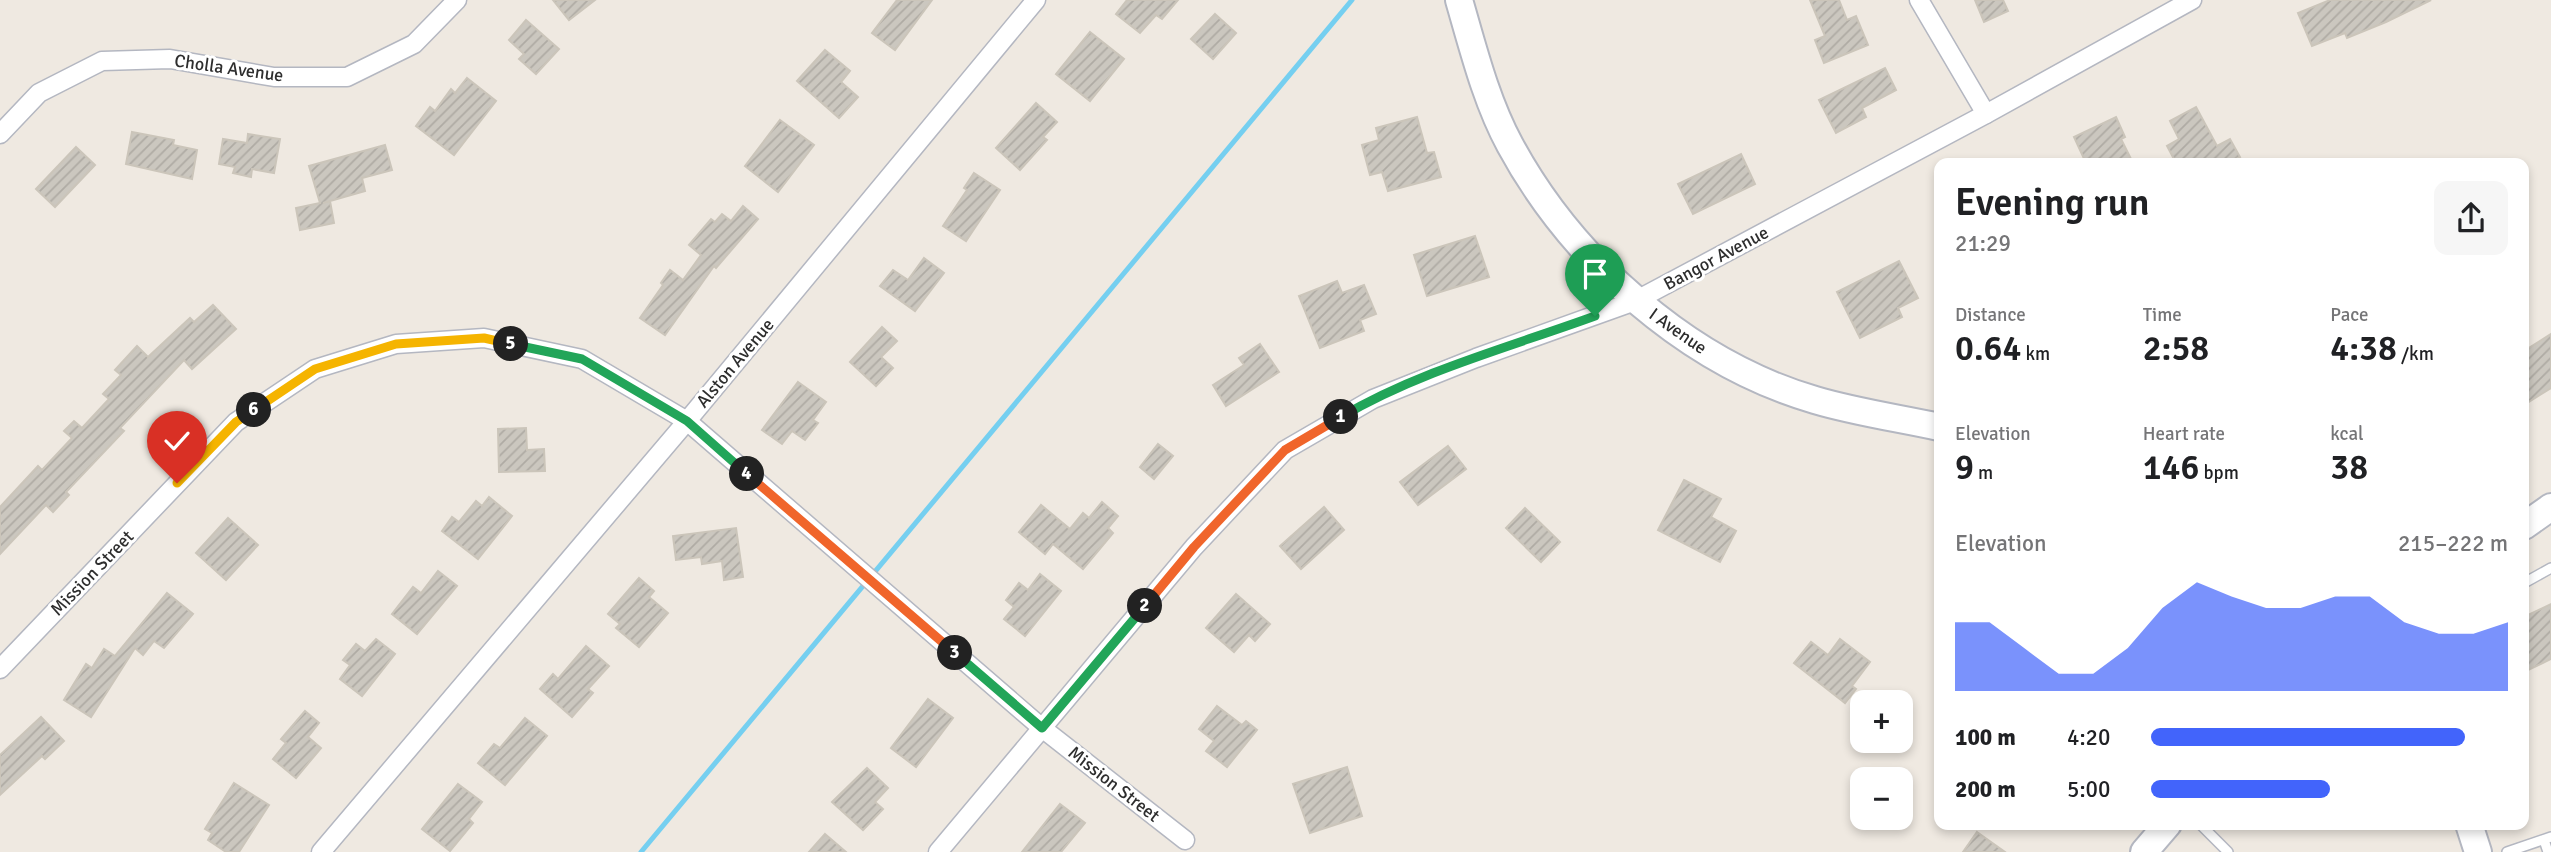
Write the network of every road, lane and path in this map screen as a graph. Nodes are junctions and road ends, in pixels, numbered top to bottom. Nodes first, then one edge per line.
1 (457, 0) edge
2 (1036, 0) edge
3 (1459, 0) edge
4 (1919, 0) edge
5 (2192, 0) edge
6 (1986, 114) junction
7 (0, 134) edge
8 (1635, 301) junction
9 (687, 421) junction
10 (1934, 426) edge
11 (2551, 507) edge
12 (2529, 522) edge
13 (2551, 568) edge
14 (2529, 580) edge
15 (0, 669) edge
16 (1042, 728) junction
17 (2163, 830) edge
18 (2206, 830) edge
19 (2471, 830) edge
20 (2548, 838) edge
21 (1185, 841) dead end
22 (321, 852) edge
23 (938, 852) edge
24 (2144, 852) edge
25 (2228, 852) edge
26 (2478, 852) edge
27 (2507, 852) edge
28 (2548, 852) edge

1 - 7 street, Cholla Avenue
2 - 9 street, Alston Avenue
3 - 8 main road, I Avenue
4 - 6 street
5 - 6 street, Bangor Avenue
6 - 8 street, Bangor Avenue
8 - 10 main road, I Avenue
8 - 16 street, Bangor Avenue
9 - 15 street, Mission Street
9 - 16 street, Mission Street
9 - 22 street, Alston Avenue
11 - 12 main road
13 - 14 lane
16 - 21 street, Mission Street
16 - 23 street, Bangor Avenue
17 - 24 main road
18 - 25 lane
19 - 26 main road
20 - 27 lane
20 - 28 lane

